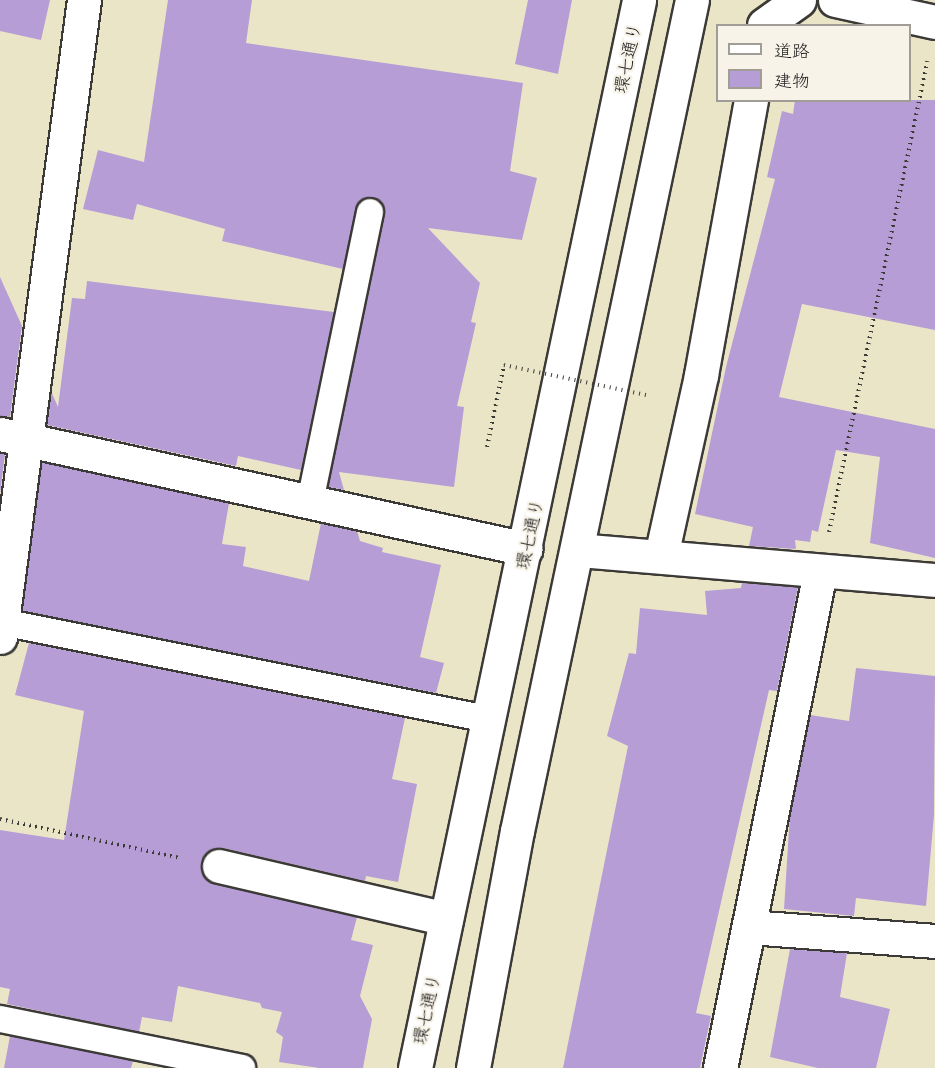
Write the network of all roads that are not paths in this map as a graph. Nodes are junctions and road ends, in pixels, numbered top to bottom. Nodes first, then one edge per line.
1 (84, 0) edge
2 (639, 0) edge
3 (692, 0) edge
4 (762, 0) edge
5 (799, 0) edge
6 (835, 0) edge
7 (935, 22) edge
8 (765, 24) edge
9 (766, 24) edge
10 (751, 102) edge
11 (370, 212) dead end
12 (13, 437) edge
13 (310, 502) junction
14 (526, 549) junction
15 (578, 550) junction
16 (661, 556) junction
17 (820, 572) junction
18 (935, 580) edge
19 (2, 614) edge
20 (489, 719) junction
21 (219, 866) road end
22 (446, 919) junction
23 (749, 927) junction
24 (935, 941) edge
25 (0, 1019) edge
26 (242, 1068) edge
27 (415, 1068) edge
28 (473, 1068) edge
29 (720, 1068) edge

1 - 12 street
2 - 14 street, 環七通り
3 - 15 street
4 - 8 street
5 - 9 street
6 - 7 street
10 - 16 street
11 - 13 lane
12 - 13 street
12 - 19 street
13 - 14 street
14 - 20 street, 環七通り
15 - 16 street
15 - 28 street
16 - 17 street
17 - 18 street
17 - 23 street
19 - 20 lane
20 - 22 street, 環七通り
21 - 22 street
22 - 27 street, 環七通り
23 - 24 street
23 - 29 street
25 - 26 lane

